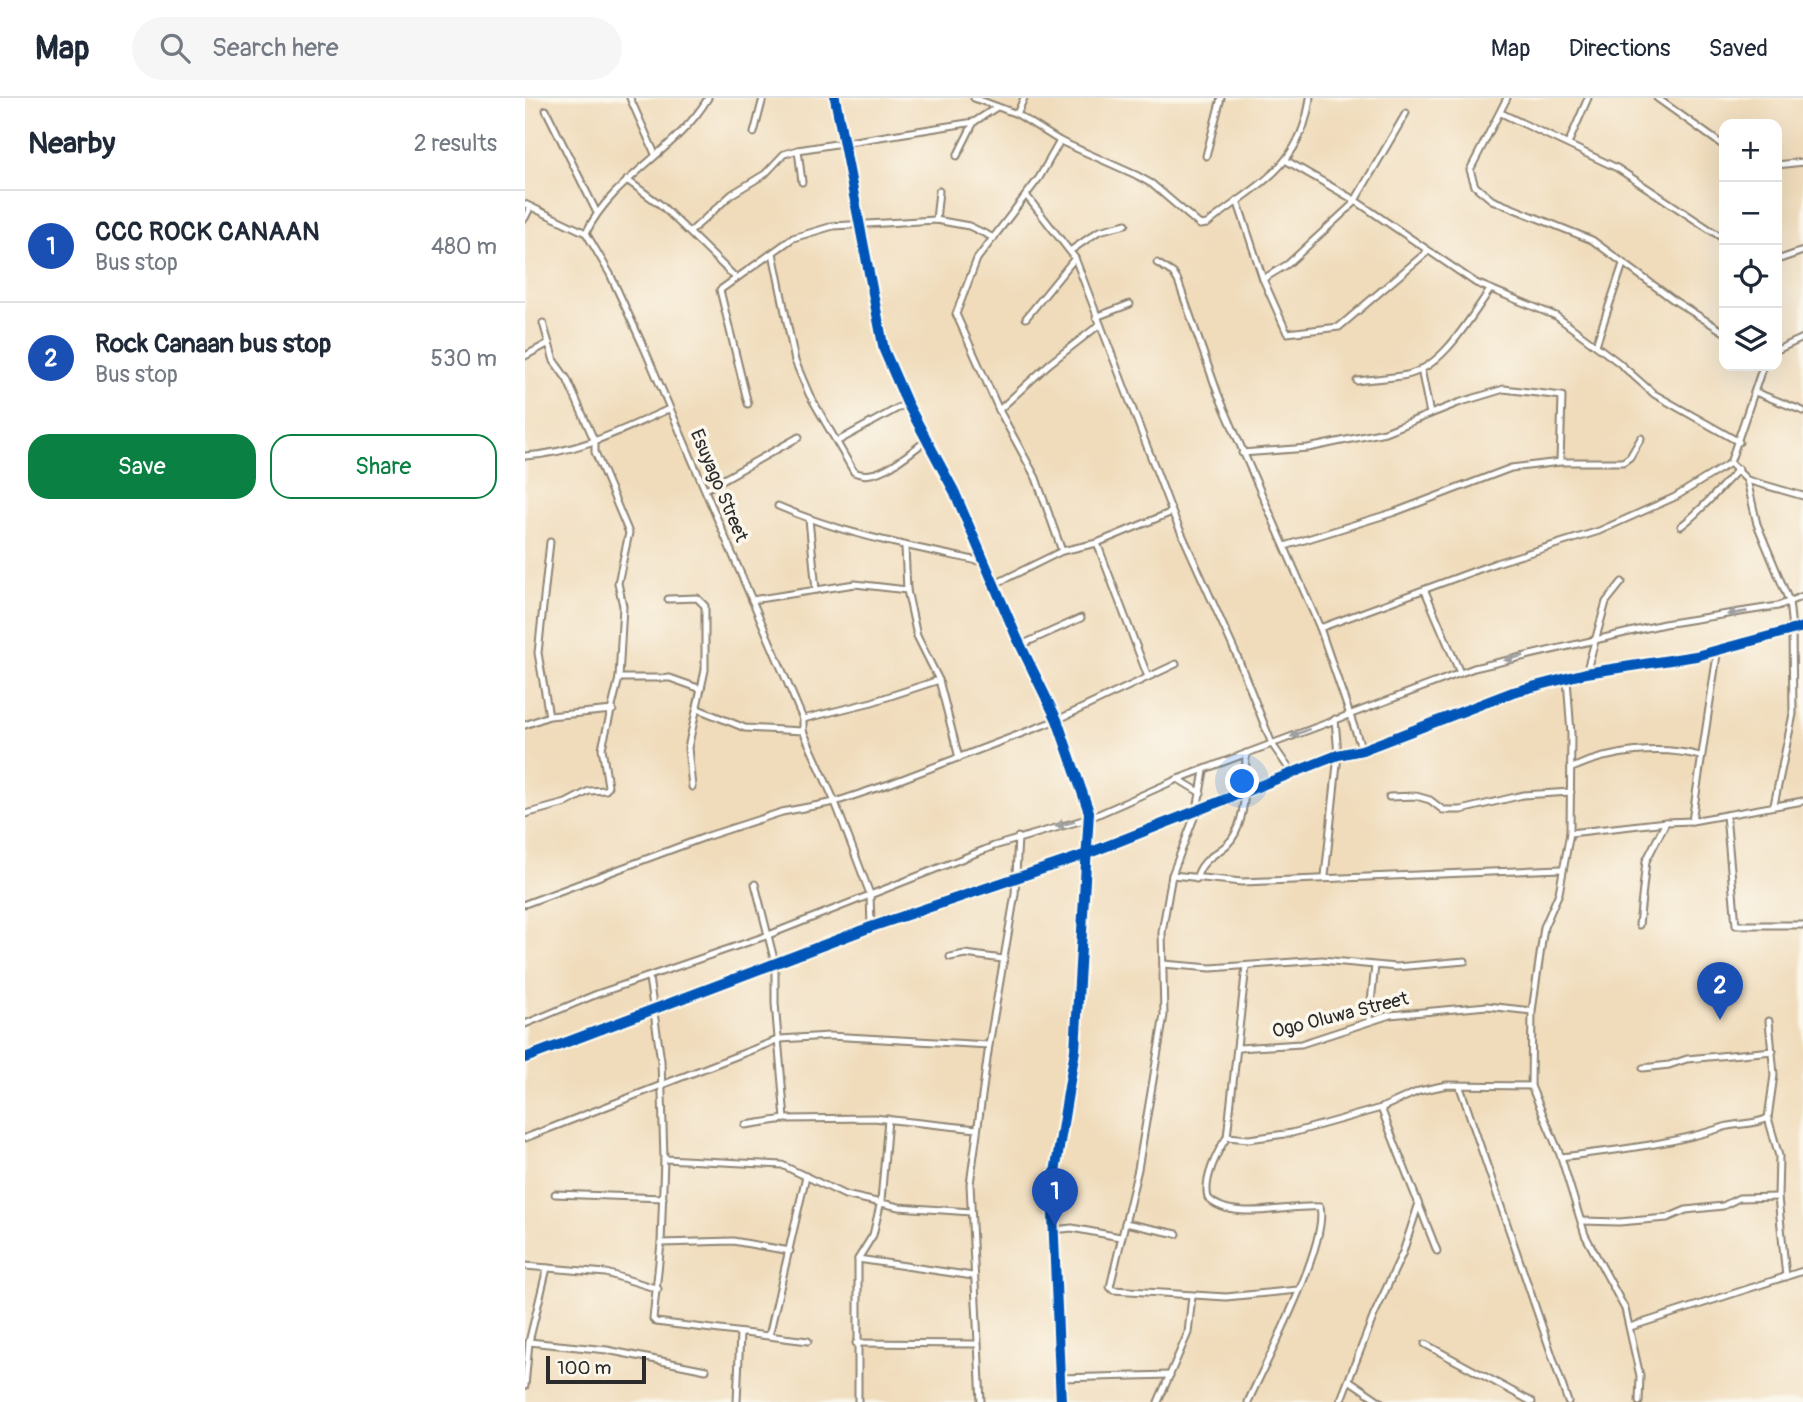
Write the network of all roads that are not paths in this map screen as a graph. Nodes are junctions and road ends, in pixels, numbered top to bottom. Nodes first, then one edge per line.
1 (630, 98) edge
2 (708, 98) edge
3 (763, 98) edge
4 (835, 98) edge
5 (974, 98) edge
6 (1024, 98) edge
7 (1221, 98) edge
8 (1310, 98) edge
9 (1507, 98) edge
10 (1588, 98) edge
11 (1657, 98) edge
12 (997, 107) junction
13 (546, 110) dead end
14 (1406, 113) dead end
15 (1501, 113) junction
16 (1017, 114) junction
17 (974, 122) junction
18 (754, 133) dead end
19 (1060, 141) junction
20 (843, 142) junction
21 (1719, 142) edge
22 (1568, 144) junction
23 (798, 150) junction
24 (655, 154) junction
25 (957, 156) dead end
26 (1206, 156) dead end
27 (1287, 161) junction
28 (1803, 162) edge
29 (1782, 164) edge
30 (627, 180) junction
31 (802, 182) dead end
32 (939, 191) dead end
33 (1026, 195) junction
34 (1237, 200) junction
35 (1356, 201) junction
36 (527, 206) edge
37 (596, 211) junction
38 (525, 218) edge
39 (936, 220) junction
40 (1126, 224) dead end
41 (860, 227) junction
42 (690, 232) junction
43 (586, 233) junction
44 (1719, 236) edge
45 (994, 238) junction
46 (1070, 251) junction
47 (1427, 251) junction
48 (1803, 251) edge
49 (773, 253) junction
50 (1075, 258) junction
51 (1782, 258) edge
52 (1157, 263) dead end
53 (1623, 264) junction
54 (736, 278) junction
55 (1263, 279) junction
56 (1490, 290) junction
57 (1130, 304) dead end
58 (1096, 317) junction
59 (1026, 318) dead end
60 (543, 323) dead end
61 (1099, 325) junction
62 (1719, 329) edge
63 (1803, 338) edge
64 (549, 343) junction
65 (1596, 345) junction
66 (1782, 348) edge
67 (525, 356) edge
68 (1421, 369) junction
69 (1761, 371) edge
70 (1357, 381) dead end
71 (1755, 392) junction
72 (907, 403) junction
73 (748, 404) dead end
74 (669, 409) junction
75 (999, 410) junction
76 (1803, 411) edge
77 (1430, 414) junction
78 (799, 437) dead end
79 (1641, 438) dead end
80 (927, 440) junction
81 (838, 441) junction
82 (595, 442) junction
83 (1739, 442) junction
84 (1243, 453) junction
85 (525, 456) edge
86 (1560, 462) junction
87 (1730, 463) junction
88 (1739, 469) junction
89 (1747, 480) junction
90 (706, 489) junction
91 (1803, 496) edge
92 (778, 506) dead end
93 (1173, 512) junction
94 (809, 519) junction
95 (1681, 526) dead end
96 (550, 542) dead end
97 (1097, 543) junction
98 (1285, 546) junction
99 (905, 547) junction
100 (1062, 551) junction
101 (983, 562) junction
102 (1622, 582) dead end
103 (993, 585) junction
104 (816, 590) junction
105 (907, 590) junction
106 (1425, 591) junction
107 (1803, 596) edge
108 (668, 599) dead end
109 (752, 600) junction
110 (1789, 601) junction
111 (1081, 618) dead end
112 (1803, 627) edge
113 (1320, 628) junction
114 (1792, 629) junction
115 (1596, 639) junction
116 (1021, 645) junction
117 (1718, 648) junction
118 (1176, 664) dead end
119 (1460, 673) junction
120 (1586, 674) junction
121 (1148, 677) junction
122 (619, 678) junction
123 (1567, 679) junction
124 (939, 680) junction
125 (701, 689) junction
126 (698, 709) junction
127 (613, 710) junction
128 (1803, 713) edge
129 (1349, 714) junction
130 (1793, 714) junction
131 (549, 716) junction
132 (803, 719) junction
133 (1335, 719) junction
134 (1057, 720) junction
135 (525, 724) edge
136 (803, 731) junction
137 (1272, 744) junction
138 (1362, 750) junction
139 (1246, 753) junction
140 (1338, 755) junction
141 (1700, 755) junction
142 (959, 758) junction
143 (1571, 768) junction
144 (1203, 771) junction
145 (1292, 773) junction
146 (1178, 779) junction
147 (692, 787) dead end
148 (1571, 792) junction
149 (1201, 793) junction
150 (1244, 793) junction
151 (1389, 797) dead end
152 (1803, 801) edge
153 (835, 802) junction
154 (1774, 805) junction
155 (1197, 810) junction
156 (525, 814) edge
157 (1726, 815) junction
158 (1090, 818) junction
159 (1692, 821) junction
160 (1666, 822) junction
161 (1570, 833) junction
162 (1018, 837) junction
163 (1084, 855) junction
164 (1562, 869) junction
165 (1173, 874) junction
166 (1325, 876) junction
167 (1017, 878) junction
168 (1196, 879) junction
169 (755, 884) dead end
170 (870, 894) junction
171 (525, 904) edge
172 (1639, 925) dead end
173 (1803, 925) edge
174 (871, 927) junction
175 (766, 936) junction
176 (950, 957) dead end
177 (1003, 959) junction
178 (1465, 961) dead end
179 (774, 962) junction
180 (1163, 964) junction
181 (1246, 966) junction
182 (1375, 966) junction
183 (649, 978) junction
184 (1532, 1011) junction
185 (652, 1012) junction
186 (1369, 1019) junction
187 (1769, 1021) dead end
188 (525, 1024) edge
189 (780, 1039) junction
190 (989, 1045) junction
191 (1239, 1048) junction
192 (1773, 1051) junction
193 (525, 1058) edge
194 (1643, 1068) dead end
195 (663, 1082) junction
196 (1531, 1086) junction
197 (1460, 1087) junction
198 (1381, 1108) junction
199 (1768, 1118) junction
200 (785, 1119) junction
201 (888, 1119) junction
202 (1758, 1124) junction
203 (745, 1125) dead end
204 (977, 1129) junction
205 (1773, 1129) junction
206 (1227, 1137) junction
207 (525, 1138) edge
208 (1561, 1157) junction
209 (664, 1159) junction
210 (674, 1159) junction
211 (664, 1167) junction
212 (806, 1176) junction
213 (555, 1194) dead end
214 (1778, 1197) junction
215 (663, 1198) junction
216 (881, 1201) junction
217 (1417, 1206) junction
218 (971, 1212) junction
219 (1582, 1221) junction
220 (1125, 1223) junction
221 (1053, 1230) junction
222 (1177, 1234) dead end
223 (1120, 1237) junction
224 (661, 1243) junction
225 (790, 1251) junction
226 (1437, 1251) dead end
227 (858, 1259) junction
228 (525, 1266) edge
229 (547, 1268) junction
230 (1803, 1271) edge
231 (973, 1276) junction
232 (1786, 1277) junction
233 (658, 1289) junction
234 (1298, 1290) junction
235 (1192, 1296) junction
236 (1630, 1327) junction
237 (740, 1333) junction
238 (769, 1336) junction
239 (808, 1341) dead end
240 (529, 1342) junction
241 (856, 1343) junction
242 (976, 1344) junction
243 (1425, 1344) dead end
244 (706, 1370) dead end
245 (1170, 1375) junction
246 (1060, 1378) junction
247 (1349, 1380) junction
248 (525, 1385) edge
249 (737, 1402) edge
250 (858, 1402) edge
251 (981, 1402) edge
252 (1061, 1402) edge
253 (1158, 1402) edge
254 (1248, 1402) edge
255 (1340, 1402) edge
256 (1381, 1402) edge
257 (1532, 1402) edge
258 (1568, 1402) edge
259 (1639, 1402) edge

1 - 24 street
2 - 24 street
3 - 18 street
4 - 20 street
5 - 12 street
6 - 16 street
7 - 26 street
8 - 27 street
9 - 15 street
10 - 22 street
11 - 21 street
12 - 16 street
12 - 17 street
13 - 37 street
14 - 35 street
15 - 22 street
15 - 53 street
16 - 19 street
17 - 20 street
17 - 25 street
19 - 33 street
19 - 34 street
20 - 23 street
20 - 41 street
22 - 44 street
23 - 31 street
23 - 42 street
24 - 30 street
27 - 34 street
27 - 35 street
28 - 29 street
30 - 37 street
30 - 42 street
32 - 39 street
33 - 45 street
33 - 46 street
34 - 55 street
35 - 47 street
35 - 55 street
36 - 38 street
36 - 43 street
37 - 43 street
39 - 41 street
39 - 45 street
40 - 46 street
41 - 49 street
41 - 72 street
42 - 54 street
43 - 74 street, Esuyago Street
45 - 75 street
46 - 50 street
47 - 55 street
47 - 56 street
48 - 51 street
49 - 54 street
49 - 81 street
50 - 58 street
50 - 59 street
52 - 84 street
53 - 62 street
53 - 65 street
54 - 73 street
56 - 65 street
56 - 68 street
57 - 58 street
58 - 61 street
60 - 64 street
61 - 75 street
61 - 93 street
63 - 66 street
64 - 67 street
64 - 82 street
65 - 83 street
68 - 70 street
68 - 77 street
69 - 71 street
71 - 76 street
71 - 83 street
72 - 80 street
72 - 81 street
74 - 82 street
74 - 90 street, Esuyago Street
75 - 100 street
77 - 84 street
77 - 86 street
78 - 90 street
79 - 86 street
80 - 81 street
80 - 101 street
82 - 85 street
82 - 122 street
83 - 87 street
84 - 98 street
86 - 98 street
87 - 88 street
87 - 106 street
88 - 89 street
88 - 95 street
89 - 91 street
89 - 110 street
90 - 109 street, Esuyago Street
92 - 94 street
93 - 97 street
93 - 137 street
94 - 99 street
94 - 104 street
96 - 131 street
97 - 100 street
97 - 121 street
98 - 113 street
99 - 101 street
99 - 105 street
100 - 103 street
101 - 103 street
102 - 115 street
103 - 116 street
104 - 105 street
104 - 109 street
105 - 124 street
106 - 113 street
106 - 119 street
107 - 110 street
108 - 125 street
109 - 132 street, Esuyago Street
110 - 114 street
110 -> 115 street
111 - 116 street
112 - 114 street
113 - 129 street
114 - 117 street
114 - 130 street
115 -> 119 street
115 - 120 street
116 - 134 street
117 - 120 street
117 - 141 street
118 - 121 street
119 - 129 street
120 - 123 street
121 - 134 street
122 - 125 street
122 - 127 street
123 - 138 street
123 - 143 street
124 - 132 street
124 - 142 street
125 - 126 street
126 - 136 street
126 - 147 street
127 - 131 street
127 - 156 street
128 - 130 street
129 - 133 street
129 - 138 street
130 - 154 street
131 - 135 street
132 - 136 street, Esuyago Street
133 -> 137 street
133 - 140 street
134 - 142 street
134 - 158 street
136 - 153 street, Esuyago Street
137 - 139 street
137 - 145 street
138 - 140 street
139 - 144 street
139 - 150 street
140 - 145 street
140 - 166 street
141 - 143 street
141 - 159 street
142 - 153 street
143 - 148 street
144 - 146 street
144 - 149 street
145 - 150 street
146 - 149 street
146 - 158 street
148 - 151 street
148 - 161 street
149 - 155 street
150 - 155 street
150 - 168 street
152 - 154 street
153 - 170 street, Esuyago Street
153 - 171 street
154 - 157 street
155 - 163 street
155 - 165 street
157 - 159 street
157 - 173 street
158 -> 162 street
158 - 163 street
159 - 160 street
160 - 161 street
160 - 172 street
161 - 164 street
162 - 167 street
162 - 170 street
163 - 167 street
163 - 221 street
164 - 166 street
164 - 184 street
165 - 168 street
165 - 180 street
166 - 168 street
167 - 174 street
167 - 177 street
169 - 175 street
170 - 174 street, Esuyago Street
170 - 175 street
174 - 179 street
175 - 179 street
175 - 183 street
176 - 177 street
177 - 190 street
178 - 182 street
179 - 185 street
179 - 189 street
180 - 181 street
180 - 220 street
181 - 182 street
181 - 191 street
182 - 186 street
183 - 185 street
183 - 188 street
184 - 186 street, Ogo Oluwa Street
184 - 196 street
185 - 193 street
185 - 195 street
186 - 191 street, Ogo Oluwa Street
187 - 192 street
189 - 190 street
189 - 195 street
189 - 200 street
190 - 204 street
191 - 206 street
192 - 194 street
192 - 199 street
195 - 207 street
195 - 209 street
196 - 197 street
196 - 208 street
197 - 198 street
197 - 258 street
198 - 206 street
198 - 217 street
199 - 202 street
199 - 205 street
200 - 201 street
200 - 203 street
201 - 204 street
201 - 216 street
202 - 205 street
202 - 208 street
204 - 218 street
205 - 214 street
206 - 234 street
208 - 219 street
209 - 210 street
209 - 211 street
210 - 211 street
210 - 212 street
211 - 215 street
212 - 216 street
212 - 225 street
213 - 215 street
214 - 219 street
214 - 232 street
215 - 224 street
216 - 218 street
216 - 227 street
217 - 226 street
217 - 247 street
218 - 231 street
219 - 236 street
220 - 222 street
220 - 223 street
221 - 223 street
221 - 246 street
223 - 235 street
224 - 225 street
224 - 233 street
225 - 238 street
227 - 231 street
227 - 241 street
228 - 229 street
229 - 233 street
229 - 240 street
230 - 232 street
231 - 242 street
232 - 236 street
233 - 237 street
234 - 235 street
234 - 254 street
235 - 245 street
236 - 259 street
237 - 238 street
237 - 249 street
238 - 239 street
240 - 244 street
240 - 248 street
241 - 242 street
241 - 250 street
242 - 251 street
243 - 257 street
245 - 246 street
245 - 253 street
246 - 252 street
247 - 255 street
247 - 256 street

